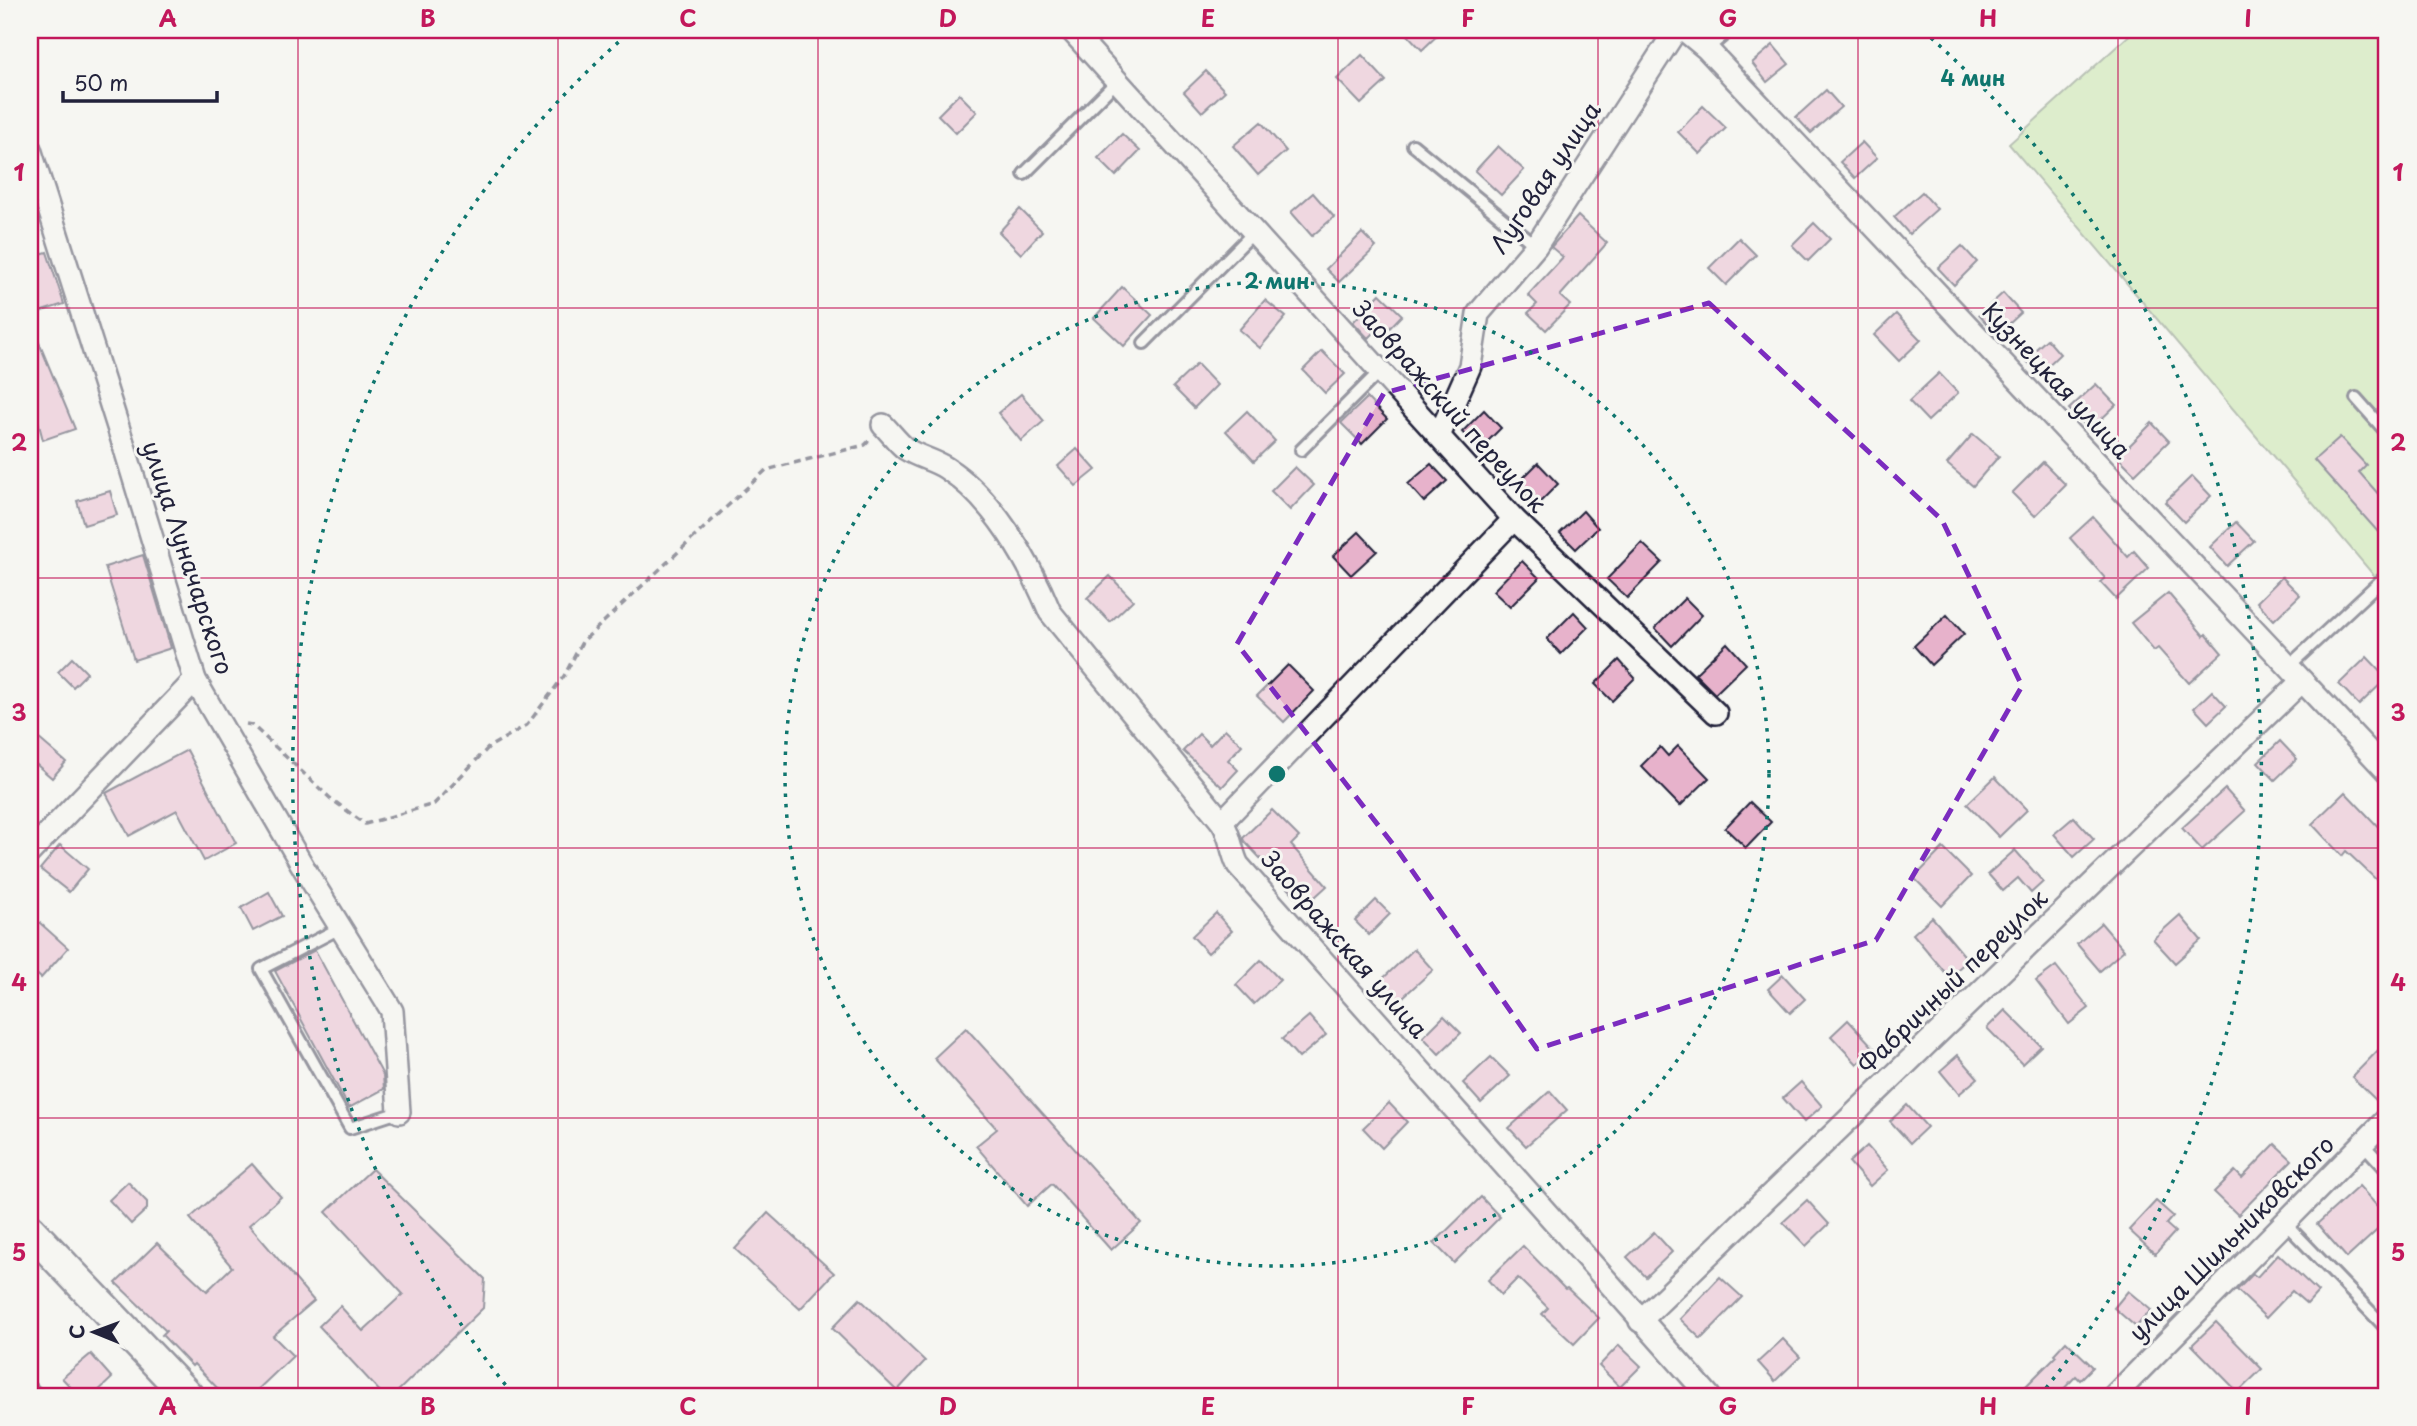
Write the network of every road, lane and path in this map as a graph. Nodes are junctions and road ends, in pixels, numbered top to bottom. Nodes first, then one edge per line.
1 (1071, 30) edge
2 (1676, 30) edge
3 (1684, 30) edge
4 (1730, 30) edge
5 (1707, 49) junction
6 (1117, 81) junction
7 (1413, 145) dead end
8 (30, 149) edge
9 (1024, 174) dead end
10 (1254, 232) junction
11 (1536, 246) junction
12 (1144, 342) dead end
13 (1380, 371) junction
14 (2356, 398) dead end
15 (883, 425) joint
16 (2387, 433) edge
17 (1438, 436) junction
18 (1301, 450) dead end
19 (1514, 519) junction
20 (2387, 575) edge
21 (2295, 674) junction
22 (195, 680) junction
23 (1716, 713) dead end
24 (219, 722) junction
25 (2387, 771) edge
26 (1222, 822) junction
27 (30, 852) edge
28 (340, 928) junction
29 (399, 1112) joint
30 (2387, 1119) edge
31 (2363, 1144) junction
32 (2387, 1170) edge
33 (2285, 1223) junction
34 (30, 1230) edge
35 (1640, 1321) junction
36 (2387, 1329) edge
37 (30, 1387) edge
38 (38, 1396) edge
39 (188, 1396) edge
40 (1709, 1396) edge
41 (2114, 1396) edge

1 - 6 street, Заовражский переулок
2 - 11 street, Луговая улица
3 - 5 street, Кузнецкая улица
4 - 5 lane
5 - 21 street, Кузнецкая улица
6 - 9 lane
6 - 10 street, Заовражский переулок
7 - 11 lane
8 - 22 street, улица Луначарского
10 - 12 lane
10 - 13 street, Заовражский переулок
11 - 17 street, Луговая улица
13 - 17 street, Заовражский переулок
13 - 18 lane
14 - 16 lane
15 - 24 path
15 - 26 street, Заовражская улица
17 - 19 street, Заовражский переулок
19 - 23 street, Заовражский переулок
19 - 26 street
20 - 21 lane
21 - 25 street, Кузнецкая улица
21 - 35 street, Фабричный переулок
22 - 24 street, улица Луначарского
22 - 27 street
24 - 28 street, улица Луначарского
26 - 35 street, Заовражская улица
28 - 29 street, улица Луначарского
28 - 29 lane
30 - 31 street, улица Шильниковского
31 - 32 lane
31 - 33 street, улица Шильниковского
33 - 36 lane
33 - 41 street, улица Шильниковского
34 - 39 main road
35 - 40 street, Заовражская улица
37 - 38 lane

